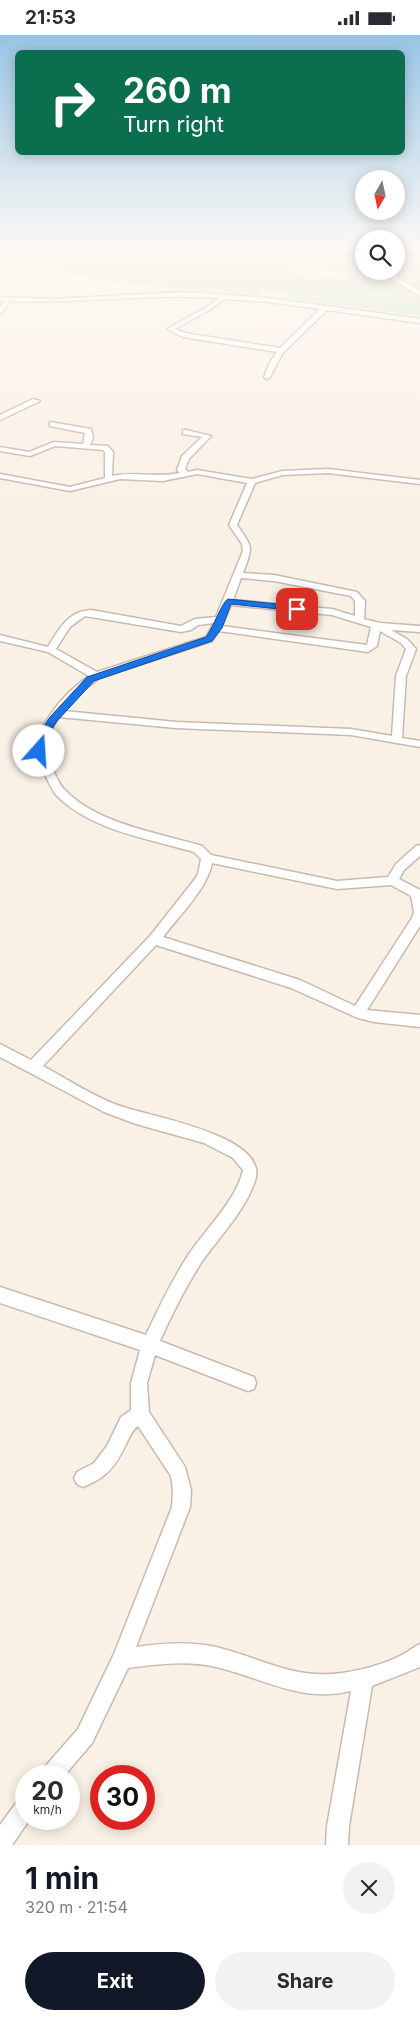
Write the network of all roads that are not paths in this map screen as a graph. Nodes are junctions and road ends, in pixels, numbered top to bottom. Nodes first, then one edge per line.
1 (175, 331) edge
2 (302, 331) edge
3 (280, 349) junction
4 (266, 377) dead end
5 (36, 401) dead end
6 (1, 408) dead end
7 (14, 412) junction
8 (0, 418) edge
9 (53, 424) dead end
10 (186, 432) dead end
11 (86, 446) junction
12 (0, 449) edge
13 (185, 473) junction
14 (0, 476) edge
15 (110, 479) junction
16 (252, 481) junction
17 (420, 482) edge
18 (238, 575) junction
19 (228, 602) junction
20 (359, 621) junction
21 (219, 624) junction
22 (376, 625) junction
23 (420, 629) edge
24 (0, 638) edge
25 (51, 650) junction
26 (96, 676) junction
27 (57, 713) junction
28 (397, 741) junction
29 (420, 744) edge
30 (420, 849) edge
31 (207, 857) junction
32 (392, 881) junction
33 (154, 939) junction
34 (358, 1013) junction
35 (420, 1021) edge
36 (0, 1050) edge
37 (32, 1068) junction
38 (0, 1295) edge
39 (150, 1345) junction
40 (248, 1383) dead end
41 (140, 1414) junction
42 (83, 1478) dead end
43 (420, 1654) edge
44 (122, 1659) junction
45 (363, 1680) junction
46 (60, 1765) edge
47 (15, 1822) edge
48 (0, 1843) edge
49 (337, 1845) edge

1 - 3 street
2 - 3 street
3 - 4 street
5 - 7 street
6 - 7 street
7 - 8 street
9 - 11 street
10 - 13 street
11 - 12 street
11 - 15 street
13 - 15 street
13 - 16 street
14 - 15 street
16 - 17 street
16 - 18 street
18 - 19 street
18 - 20 street
19 - 20 street
19 - 21 street
20 - 22 street
21 - 22 street
21 - 25 street
21 - 26 street
22 - 23 street
22 - 28 street
24 - 25 street
25 - 26 street
26 - 27 street
27 - 28 street
27 - 31 street
28 - 29 street
30 - 32 street
31 - 32 street
31 - 33 street
32 - 34 street
33 - 34 street
33 - 37 street
34 - 35 street
36 - 37 street
37 - 39 street
38 - 39 street
39 - 40 street
39 - 41 street
41 - 42 street
41 - 44 street
43 - 45 street
44 - 45 street
44 - 46 street
45 - 49 street
47 - 48 street

